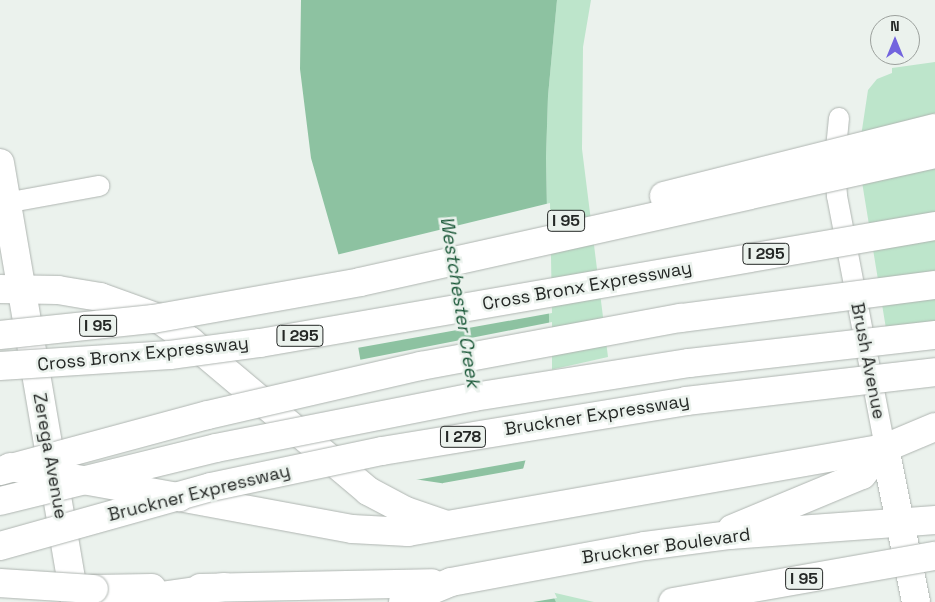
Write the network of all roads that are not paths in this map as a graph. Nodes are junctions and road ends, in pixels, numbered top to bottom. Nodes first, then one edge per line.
1 (839, 118) dead end
2 (935, 128) edge
3 (935, 154) edge
4 (0, 163) edge
5 (99, 186) dead end
6 (3, 203) edge
7 (935, 226) edge
8 (935, 285) edge
9 (11, 289) edge
10 (196, 311) junction
11 (0, 335) edge
12 (935, 335) edge
13 (0, 366) edge
14 (935, 372) edge
15 (935, 426) edge
16 (885, 448) junction
17 (0, 466) edge
18 (0, 471) edge
19 (0, 501) edge
20 (935, 520) edge
21 (898, 523) junction
22 (448, 525) junction
23 (718, 536) junction
24 (0, 546) edge
25 (935, 556) edge
26 (451, 582) junction
27 (0, 583) edge
28 (225, 587) junction
29 (75, 602) edge
30 (119, 602) edge
31 (403, 602) edge
32 (673, 602) edge
33 (916, 602) edge

1 - 16 street, Brush Avenue
2 - 10 main road, I 95, bridge
3 - 10 main road, bridge
4 - 6 main road, Zerega Avenue
5 - 6 street
6 - 9 main road, Zerega Avenue
7 - 13 main road, Cross Bronx Expressway / I 295, bridge
8 - 18 main road, bridge
9 - 22 main road
9 - 29 main road, Zerega Avenue
10 - 11 main road, I 95, bridge
12 - 19 main road, I 278, bridge
14 - 24 main road, Bruckner Expressway / I 278, bridge
15 - 16 main road
16 - 21 main road, Brush Avenue
16 - 22 main road
16 - 23 main road
17 - 22 main road, bridge
20 - 21 main road, Bruckner Boulevard
21 - 23 main road, Bruckner Boulevard
21 - 33 main road, Brush Avenue
23 - 26 main road, Bruckner Boulevard
25 - 32 main road, I 95, bridge
26 - 28 main road
26 - 31 main road, Bruckner Boulevard
27 - 28 main road, bridge
28 - 30 main road

